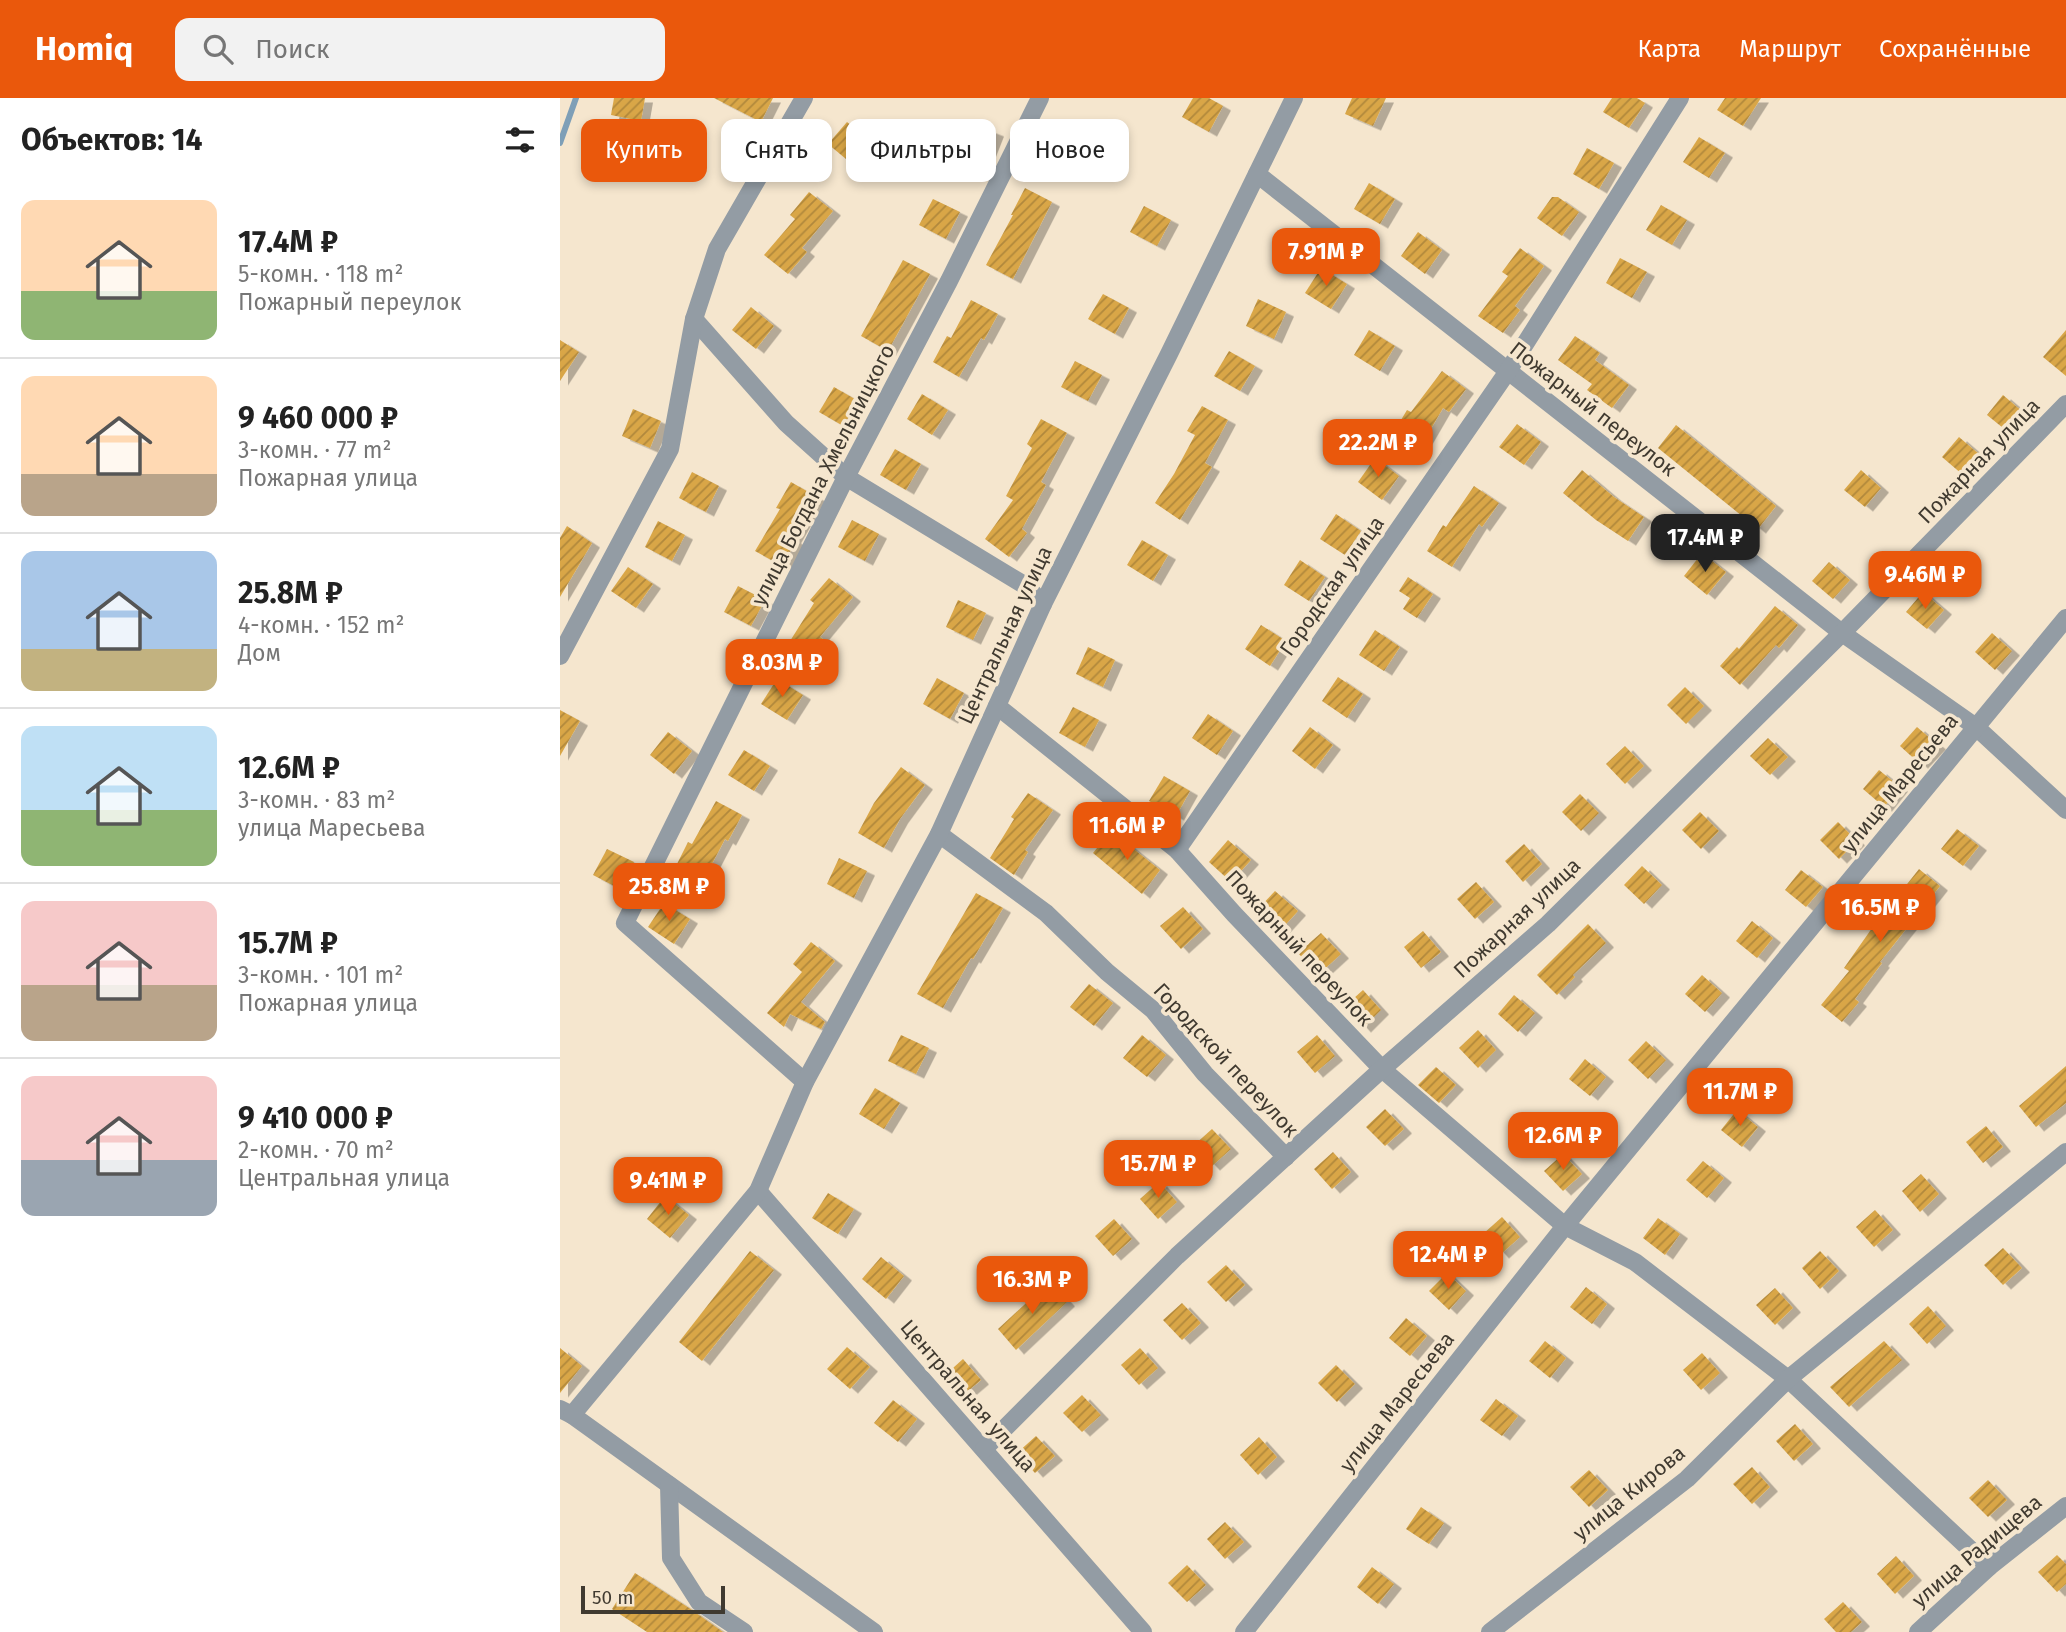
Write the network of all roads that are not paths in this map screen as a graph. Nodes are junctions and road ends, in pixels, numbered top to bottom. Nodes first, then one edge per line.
1 (804, 98) edge
2 (1040, 98) edge
3 (1294, 98) edge
4 (1680, 98) edge
5 (1256, 174) junction
6 (694, 319) junction
7 (1508, 371) junction
8 (2066, 404) edge
9 (846, 477) junction
10 (1043, 604) junction
11 (2066, 618) edge
12 (1842, 632) junction
13 (560, 656) edge
14 (997, 706) junction
15 (1976, 727) junction
16 (2066, 810) edge
17 (939, 834) junction
18 (1177, 850) junction
19 (1382, 1069) junction
20 (805, 1082) junction
21 (2066, 1152) edge
22 (1286, 1157) junction
23 (758, 1191) junction
24 (1565, 1226) junction
25 (1788, 1379) junction
26 (566, 1412) edge
27 (984, 1449) junction
28 (670, 1485) junction
29 (2066, 1506) edge
30 (1989, 1567) junction
31 (744, 1632) edge
32 (874, 1632) edge
33 (1143, 1632) edge
34 (1244, 1632) edge
35 (1490, 1632) edge
36 (1918, 1632) edge

1 - 6 street
2 - 9 street, улица Богдана Хмельницкого
3 - 5 street, Центральная улица
4 - 7 street, Городская улица
5 - 7 street, Пожарный переулок
5 - 10 street, Центральная улица
6 - 9 street
6 - 13 street
7 - 12 street, Пожарный переулок
7 - 18 street, Городская улица
8 - 12 street, Пожарная улица
9 - 10 street
9 - 20 street, улица Богдана Хмельницкого
10 - 14 street, Центральная улица
11 - 15 street, улица Маресьева
12 - 15 street, Пожарный переулок
12 - 19 street, Пожарная улица
14 - 17 street, Центральная улица
14 - 18 street, Пожарный переулок
15 - 16 street, Пожарный переулок
15 - 24 street, улица Маресьева
17 - 20 street, Центральная улица
17 - 22 street, Городской переулок
18 - 19 street, Пожарный переулок
19 - 22 street, Пожарная улица
19 - 24 street, Пожарный переулок
20 - 23 street, Центральная улица
21 - 25 street, улица Кирова
22 - 27 street, Пожарная улица
23 - 26 street, Центральная улица
23 - 27 street, Центральная улица
24 - 25 street
24 - 34 street, улица Маресьева
25 - 30 street
25 - 35 street, улица Кирова
26 - 28 street
27 - 33 street, Центральная улица
28 - 31 street
28 - 32 street
29 - 30 street, улица Радищева
30 - 36 street, улица Радищева

